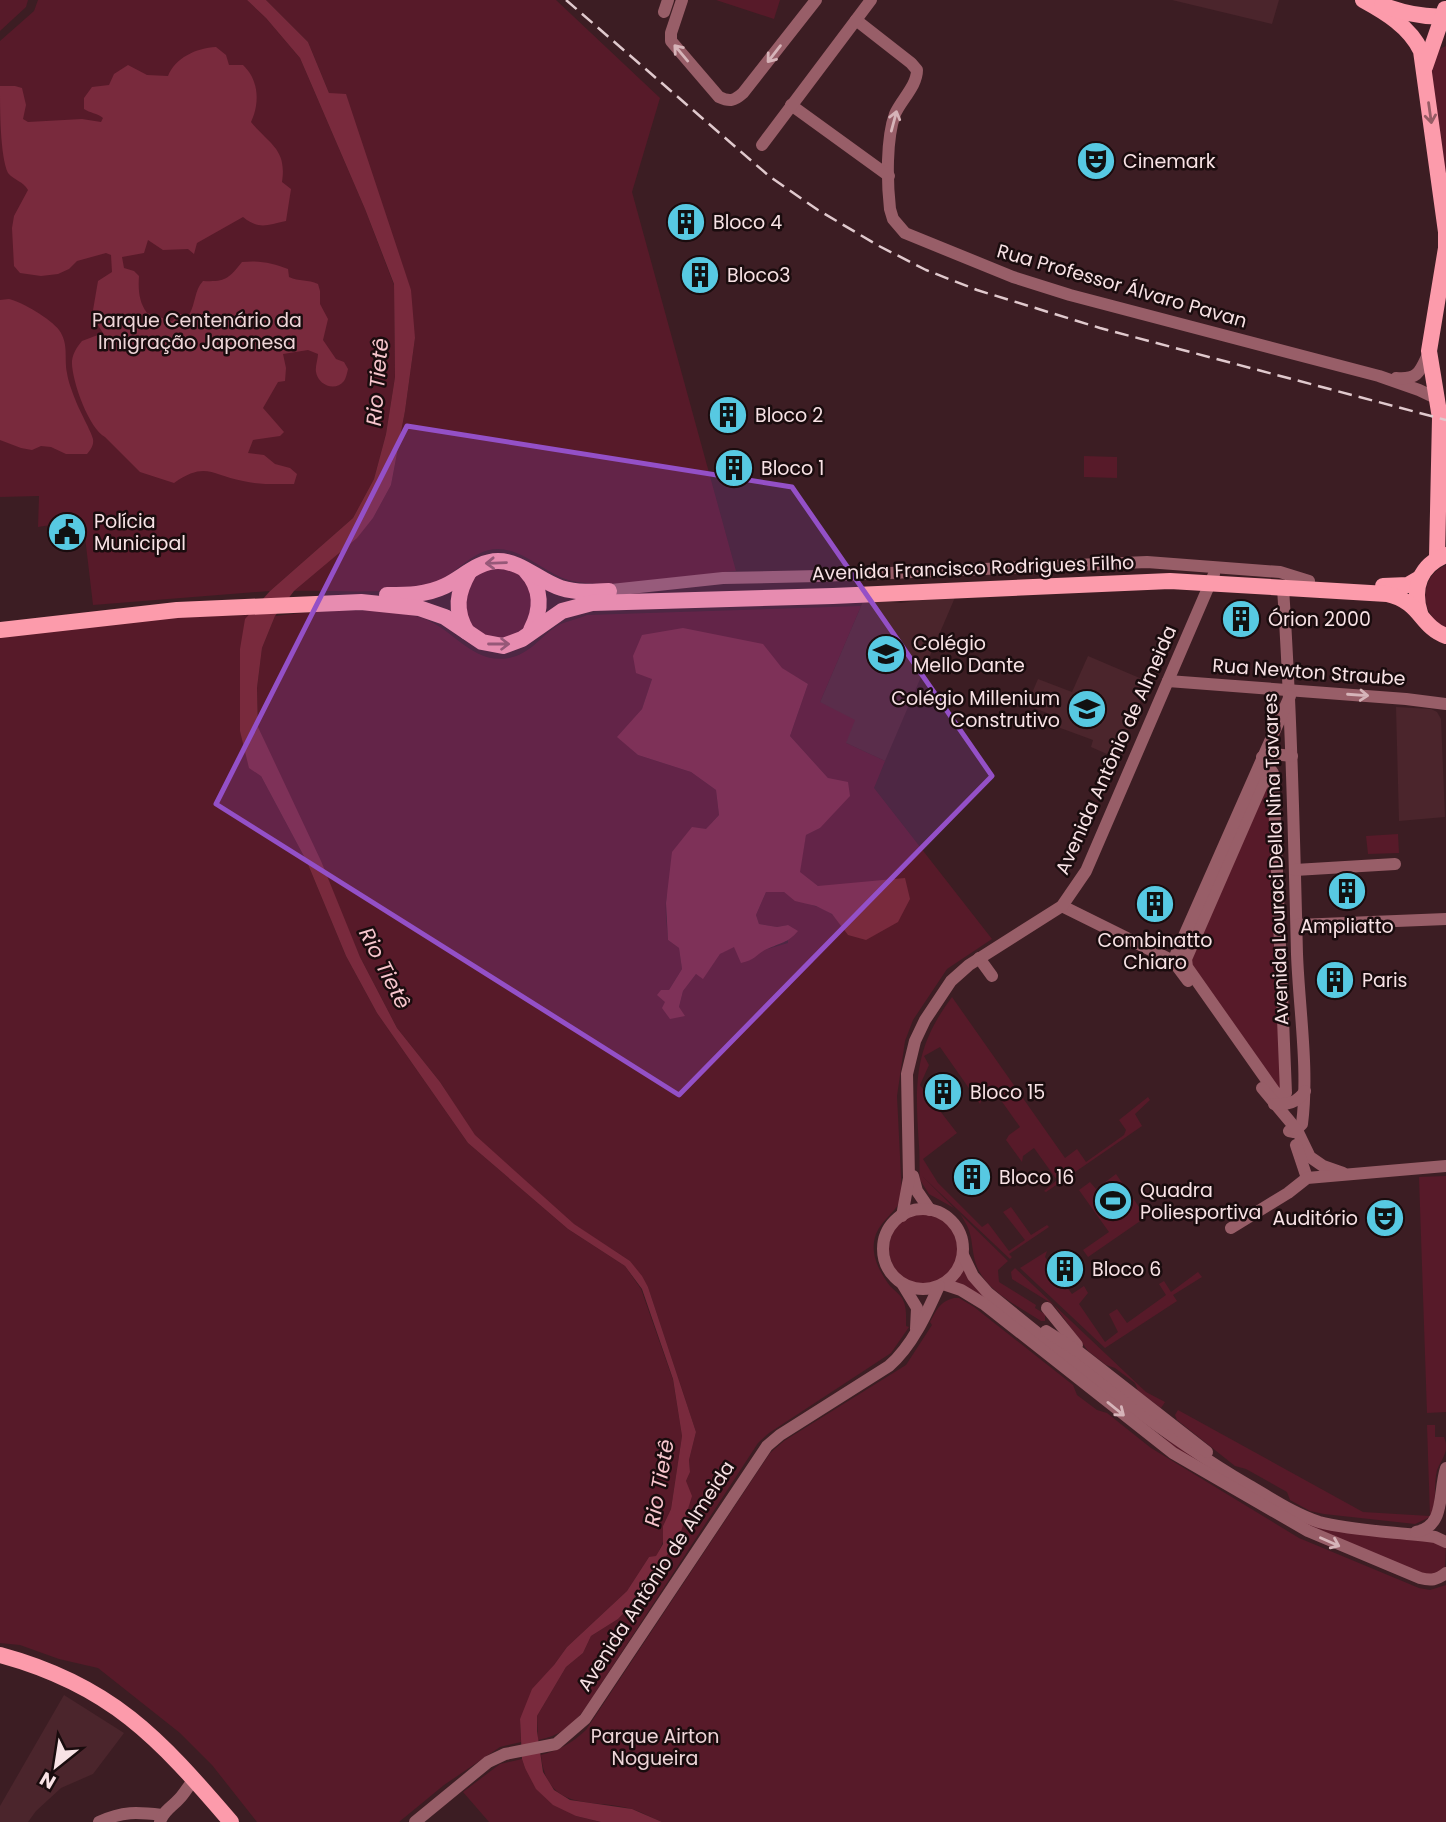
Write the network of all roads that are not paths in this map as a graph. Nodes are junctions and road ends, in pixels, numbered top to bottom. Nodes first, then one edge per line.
1 (681, 0) edge
2 (816, 0) edge
3 (871, 0) edge
4 (1363, 0) edge
5 (1370, 0) edge
6 (1445, 13) edge
7 (856, 20) junction
8 (1439, 43) edge
9 (1424, 71) junction
10 (791, 105) junction
11 (762, 145) dead end
12 (889, 176) junction
13 (1435, 347) edge
14 (1379, 376) junction
15 (1438, 399) junction
16 (1442, 556) edge
17 (524, 569) junction
18 (469, 572) junction
19 (1420, 578) junction
20 (1212, 579) junction
21 (1309, 581) junction
22 (1283, 588) junction
23 (601, 592) junction
24 (306, 600) junction
25 (238, 602) junction
26 (1420, 613) junction
27 (0, 621) edge
28 (0, 630) edge
29 (467, 632) junction
30 (529, 632) junction
31 (1445, 638) edge
32 (1168, 681) junction
33 (1290, 693) junction
34 (1446, 704) edge
35 (1292, 756) junction
36 (1262, 757) junction
37 (1273, 772) joint
38 (1395, 864) dead end
39 (1295, 870) junction
40 (1062, 906) junction
41 (1446, 919) edge
42 (1297, 925) junction
43 (979, 958) junction
44 (1173, 961) junction
45 (992, 976) dead end
46 (1305, 1091) junction
47 (1274, 1104) junction
48 (1292, 1130) junction
49 (1310, 1157) junction
50 (910, 1166) junction
51 (1446, 1166) edge
52 (1343, 1174) junction
53 (1309, 1177) junction
54 (930, 1210) junction
55 (902, 1216) junction
56 (1231, 1228) dead end
57 (963, 1255) junction
58 (899, 1281) junction
59 (941, 1285) junction
60 (1013, 1314) junction
61 (1039, 1327) junction
62 (916, 1329) junction
63 (1094, 1364) junction
64 (1446, 1468) edge
65 (1240, 1480) junction
66 (1401, 1532) junction
67 (1446, 1542) edge
68 (1446, 1573) edge
69 (0, 1655) edge
70 (0, 1662) edge
71 (192, 1790) junction
72 (161, 1818) edge
73 (99, 1822) edge
74 (218, 1822) edge
75 (231, 1822) edge
76 (415, 1822) edge

2 -> 1 street
3 - 7 street
4 - 9 main road
5 - 6 main road
6 - 8 main road
7 - 10 street
12 -> 7 street, Rua Professor Álvaro Pavan
8 - 9 main road
9 -> 13 main road
10 - 11 street
10 - 12 street
12 - 14 street, Rua Professor Álvaro Pavan
13 - 14 street, Rua Professor Álvaro Pavan
13 - 15 main road
14 - 15 street, Rua Professor Álvaro Pavan
15 - 16 main road
16 - 19 main road
17 -> 18 main road, Avenida Francisco Rodrigues Filho
17 - 23 main road, Avenida Francisco Rodrigues Filho
17 - 30 main road
18 - 24 main road, Avenida Francisco Rodrigues Filho
18 - 29 main road
19 - 21 main road, Avenida Francisco Rodrigues Filho
19 - 26 main road
20 - 21 main road, Avenida Francisco Rodrigues Filho
20 - 22 main road, Avenida Francisco Rodrigues Filho
20 - 23 main road, Avenida Francisco Rodrigues Filho
20 - 30 main road, Avenida Francisco Rodrigues Filho
20 - 32 street, Avenida Antônio de Almeida
21 - 23 street
22 - 26 main road, Avenida Francisco Rodrigues Filho
22 - 33 street, Avenida Louraci Della Nina Tavares
24 - 25 main road, Avenida Francisco Rodrigues Filho
24 - 29 main road, Avenida Francisco Rodrigues Filho
25 - 27 main road, Avenida Francisco Rodrigues Filho
25 - 28 main road, Avenida Francisco Rodrigues Filho
26 - 31 main road, Avenida Francisco Rodrigues Filho
29 -> 30 main road, Avenida Francisco Rodrigues Filho
32 - 33 street, Rua Newton Straube
32 - 40 street, Avenida Antônio de Almeida
33 -> 34 street, Rua Newton Straube
33 - 35 street, Avenida Louraci Della Nina Tavares
33 - 36 street
35 - 36 street
35 - 39 street, Avenida Louraci Della Nina Tavares
36 - 44 street
37 - 37 street
38 - 39 street
39 - 42 street, Avenida Louraci Della Nina Tavares
40 - 43 street, Avenida Antônio de Almeida
40 - 44 street
41 - 42 street
42 - 46 street, Avenida Louraci Della Nina Tavares
43 - 45 street
43 - 50 street, Avenida Antônio de Almeida
44 - 47 street
46 - 47 street
46 - 48 street
46 - 49 street
47 - 48 street
48 - 49 street
48 - 53 street
49 - 52 street
49 - 53 street
50 - 54 street, Avenida Antônio de Almeida
50 - 55 street, Avenida Antônio de Almeida
51 - 52 street
52 - 53 street
53 - 56 street
54 - 55 street
54 - 57 street, Avenida Antônio de Almeida
55 - 58 street, Avenida Antônio de Almeida
57 - 59 street, Avenida Antônio de Almeida
57 - 60 street
58 - 59 street
58 - 62 street, Avenida Antônio de Almeida
59 - 62 street, Avenida Antônio de Almeida
59 -> 68 street
60 - 61 street
60 - 65 street
61 - 63 street
61 - 63 street
62 - 76 street, Avenida Antônio de Almeida
63 - 65 street
64 - 66 street
65 - 66 street
66 - 67 street
69 - 71 main road
70 - 71 main road
71 - 72 street
71 - 74 main road
71 - 75 main road
72 - 73 street

